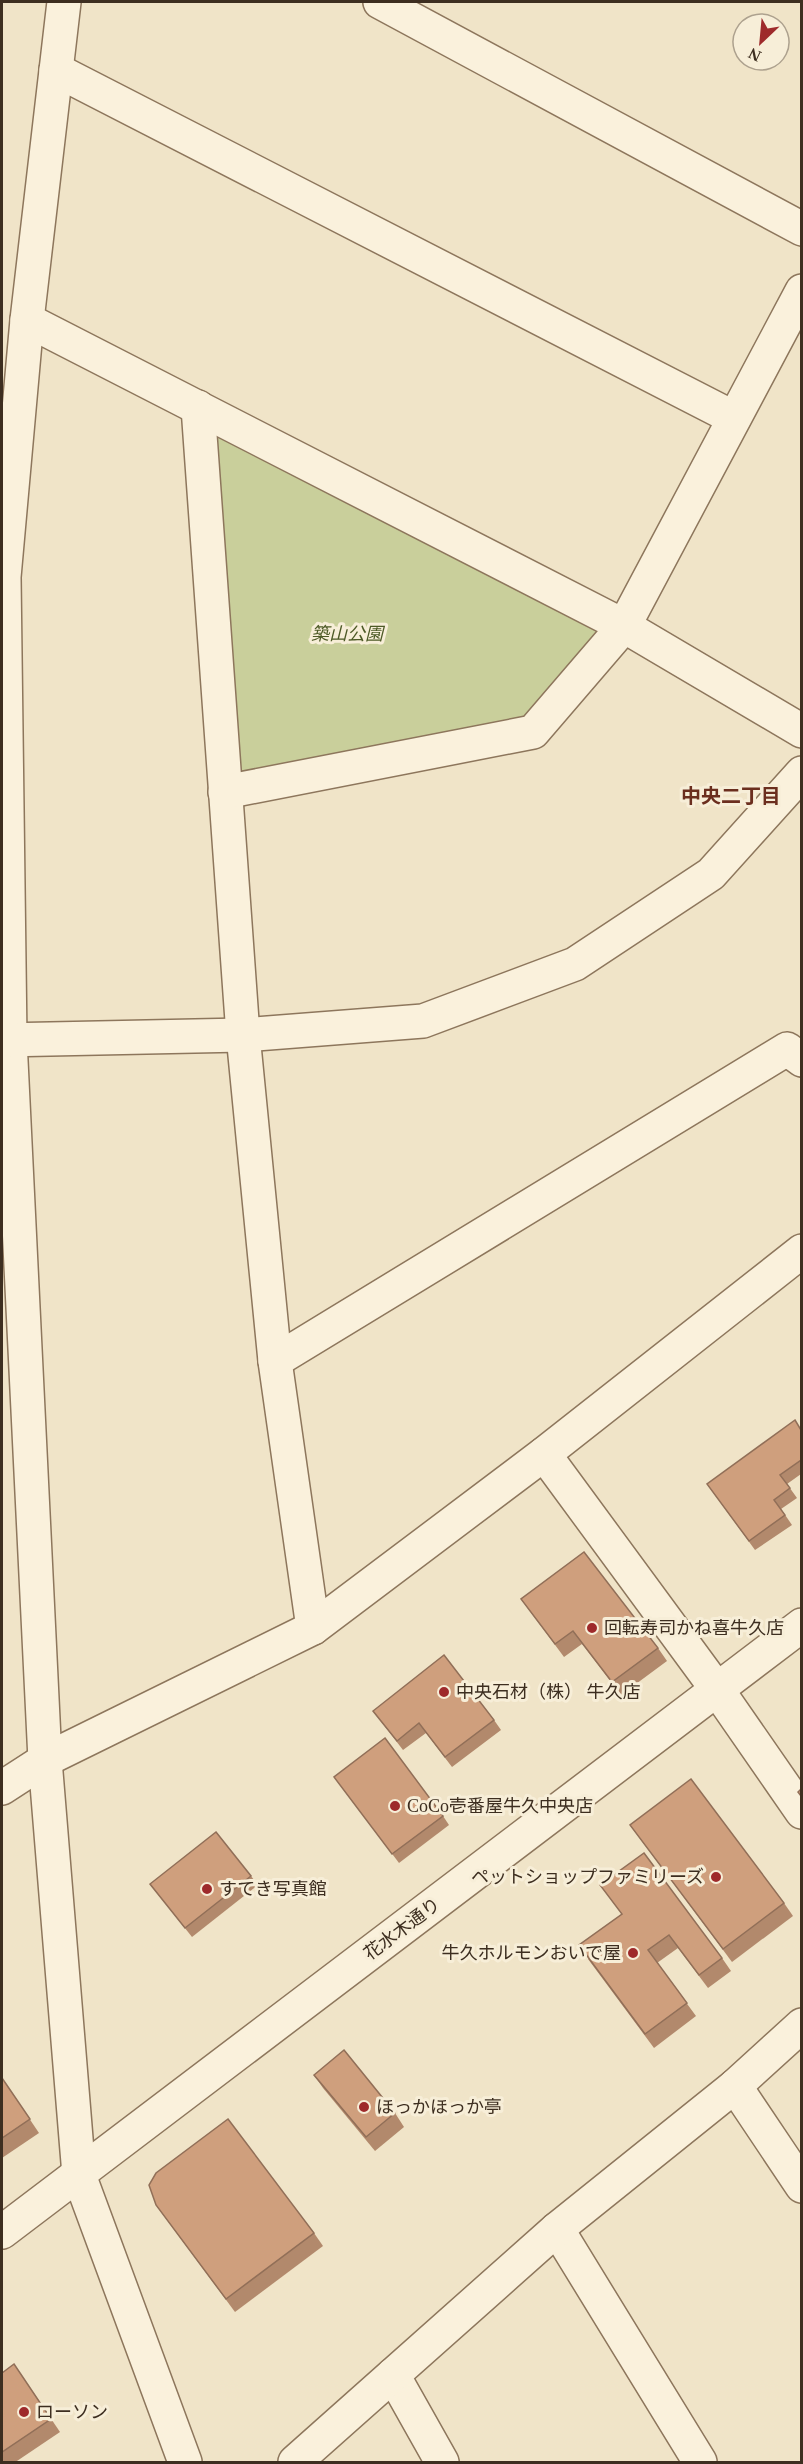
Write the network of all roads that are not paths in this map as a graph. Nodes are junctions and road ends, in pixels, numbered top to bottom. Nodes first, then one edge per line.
1 (64, 2) edge
2 (380, 2) edge
3 (56, 70) junction
4 (801, 229) edge
5 (801, 291) edge
6 (27, 320) junction
7 (198, 406) junction
8 (734, 418) junction
9 (624, 626) junction
10 (801, 731) edge
11 (801, 773) edge
12 (225, 792) junction
13 (243, 1035) junction
14 (6, 1040) edge
15 (801, 1060) edge
16 (801, 1251) edge
17 (275, 1361) junction
18 (543, 1454) junction
19 (801, 1625) edge
20 (313, 1628) junction
21 (716, 1688) junction
22 (45, 1760) junction
23 (2, 1788) edge
24 (801, 1812) edge
25 (801, 2025) edge
26 (735, 2086) junction
27 (79, 2175) junction
28 (801, 2186) edge
29 (558, 2229) junction
30 (2, 2232) edge
31 (393, 2374) junction
32 (185, 2463) edge
33 (295, 2463) edge
34 (442, 2463) edge
35 (700, 2463) edge

1 - 3 street
2 - 4 street
3 - 6 street
3 - 8 street
5 - 8 street
6 - 7 street
6 - 14 street
7 - 9 street
7 - 12 street
8 - 9 street
9 - 10 street
9 - 12 street
11 - 13 street
12 - 13 street
13 - 14 street
13 - 17 street
14 - 22 street
15 - 17 street
16 - 18 street
17 - 20 street
18 - 20 street
18 - 21 street
19 - 21 street, 花水木通り
20 - 22 street
21 - 24 street
21 - 27 street, 花水木通り
22 - 23 street
22 - 27 street
25 - 26 street
26 - 28 street
26 - 29 street
27 - 30 street, 花水木通り
27 - 32 street
29 - 31 street
29 - 35 street
31 - 33 street
31 - 34 street

